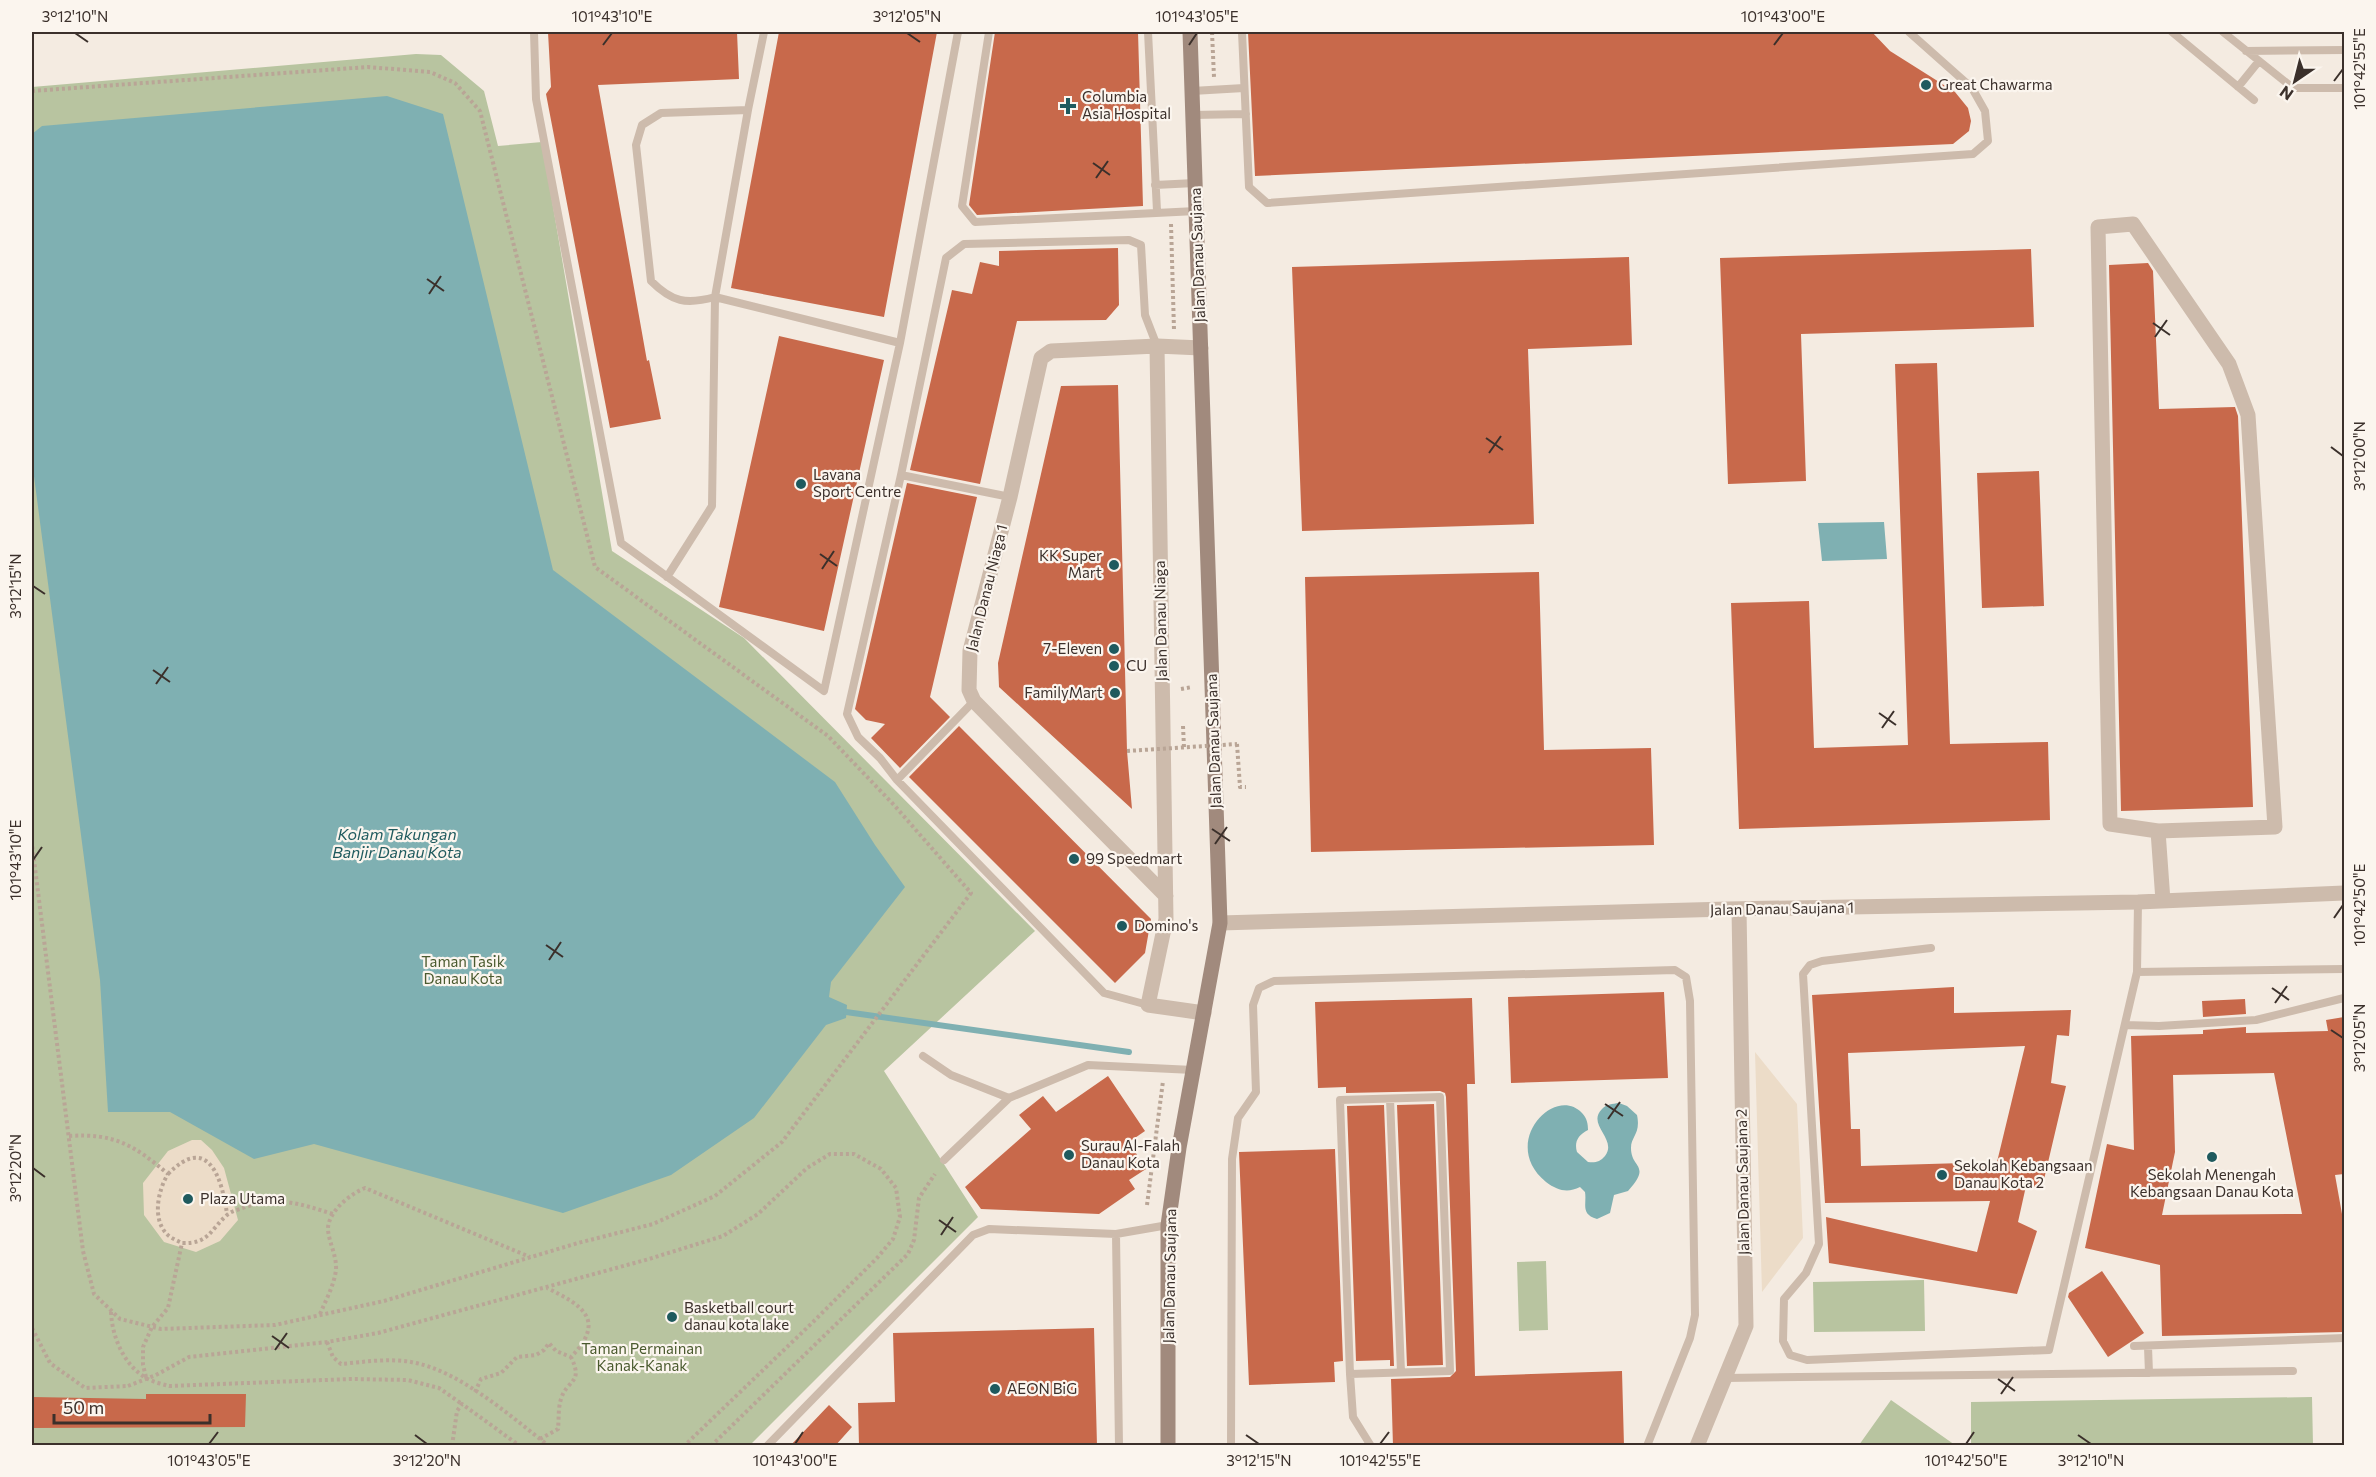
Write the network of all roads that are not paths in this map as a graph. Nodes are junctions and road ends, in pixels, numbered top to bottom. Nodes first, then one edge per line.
1 (534, 32) edge
2 (764, 32) edge
3 (958, 32) edge
4 (989, 32) edge
5 (1148, 32) edge
6 (1190, 32) edge
7 (1242, 32) edge
8 (1909, 32) edge
9 (2172, 32) edge
10 (2223, 32) edge
11 (2344, 50) edge
12 (2246, 51) junction
13 (2259, 61) junction
14 (2238, 87) junction
15 (1244, 88) junction
16 (2344, 88) edge
17 (1192, 91) junction
18 (2254, 100) dead end
19 (748, 110) junction
20 (1246, 114) junction
21 (1193, 115) junction
22 (1195, 183) junction
23 (1155, 185) junction
24 (1156, 211) junction
25 (1196, 211) junction
26 (715, 297) junction
27 (900, 343) junction
28 (1157, 346) junction
29 (1201, 348) junction
30 (901, 475) junction
31 (1010, 497) junction
32 (668, 577) junction
33 (974, 701) junction
34 (897, 780) junction
35 (2158, 831) junction
36 (2344, 893) edge
37 (1166, 896) junction
38 (2163, 901) junction
39 (2138, 902) junction
40 (1739, 909) junction
41 (1220, 923) junction
42 (1931, 948) dead end
43 (2344, 969) edge
44 (2137, 972) junction
45 (2344, 998) edge
46 (1148, 1005) junction
47 (1204, 1013) junction
48 (2125, 1025) junction
49 (923, 1056) dead end
50 (1193, 1070) junction
51 (1009, 1098) junction
52 (1390, 1099) junction
53 (944, 1160) dead end
54 (1168, 1225) junction
55 (1116, 1234) junction
56 (2344, 1338) edge
57 (2134, 1346) dead end
58 (2148, 1347) junction
59 (2293, 1371) dead end
60 (1401, 1372) junction
61 (2149, 1373) junction
62 (1350, 1374) junction
63 (1725, 1378) junction
64 (767, 1446) edge
65 (1119, 1446) edge
66 (1168, 1446) edge
67 (1231, 1446) edge
68 (1371, 1446) edge
69 (1647, 1446) edge
70 (1697, 1446) edge

1 - 32 lane
2 - 19 lane
3 - 27 lane
4 - 24 lane
5 - 23 lane
6 - 17 street, Jalan Danau Saujana
7 - 15 lane
8 - 20 lane
9 - 14 lane
10 - 12 lane
11 - 12 lane
12 - 13 lane
13 - 14 lane
13 - 16 lane
14 - 18 lane
15 - 17 lane
15 - 20 lane
17 - 21 street, Jalan Danau Saujana
19 - 26 lane
19 - 26 lane
20 - 21 lane
21 - 22 street, Jalan Danau Saujana
22 - 23 lane
22 - 25 street, Jalan Danau Saujana
23 - 24 lane
24 - 25 lane
25 - 29 street, Jalan Danau Saujana
26 - 27 lane
26 - 32 lane
27 - 32 lane
28 - 29 street, Jalan Danau Niaga 1
28 - 30 lane
28 - 31 street, Jalan Danau Niaga 1
28 - 37 street, Jalan Danau Niaga
29 - 41 street, Jalan Danau Saujana
30 - 31 lane
30 - 34 lane
31 - 33 street, Jalan Danau Niaga 1
33 - 34 lane
33 - 37 street
34 - 46 lane
35 - 35 street
35 - 38 street
36 - 38 street, Jalan Danau Saujana 1
37 - 46 street, Jalan Danau Niaga
38 - 39 street, Jalan Danau Saujana 1
39 - 40 street, Jalan Danau Saujana 1
39 - 44 lane
40 - 41 street, Jalan Danau Saujana 1
40 - 63 street, Jalan Danau Saujana 2
41 - 47 street, Jalan Danau Saujana
42 - 48 lane
43 - 44 lane
44 - 48 lane
45 - 48 lane
46 - 47 street
47 - 50 street, Jalan Danau Saujana
49 - 51 lane
50 - 51 lane
50 - 54 street, Jalan Danau Saujana
51 - 53 lane
52 - 60 lane
52 - 60 lane
52 - 62 lane
54 - 55 lane
54 - 66 street, Jalan Danau Saujana
55 - 64 lane
55 - 65 lane
56 - 58 lane
57 - 58 lane
58 - 61 lane
59 - 61 lane
60 - 62 lane
61 - 63 lane
62 - 68 lane
63 - 70 street, Jalan Danau Saujana 2
67 - 69 lane

